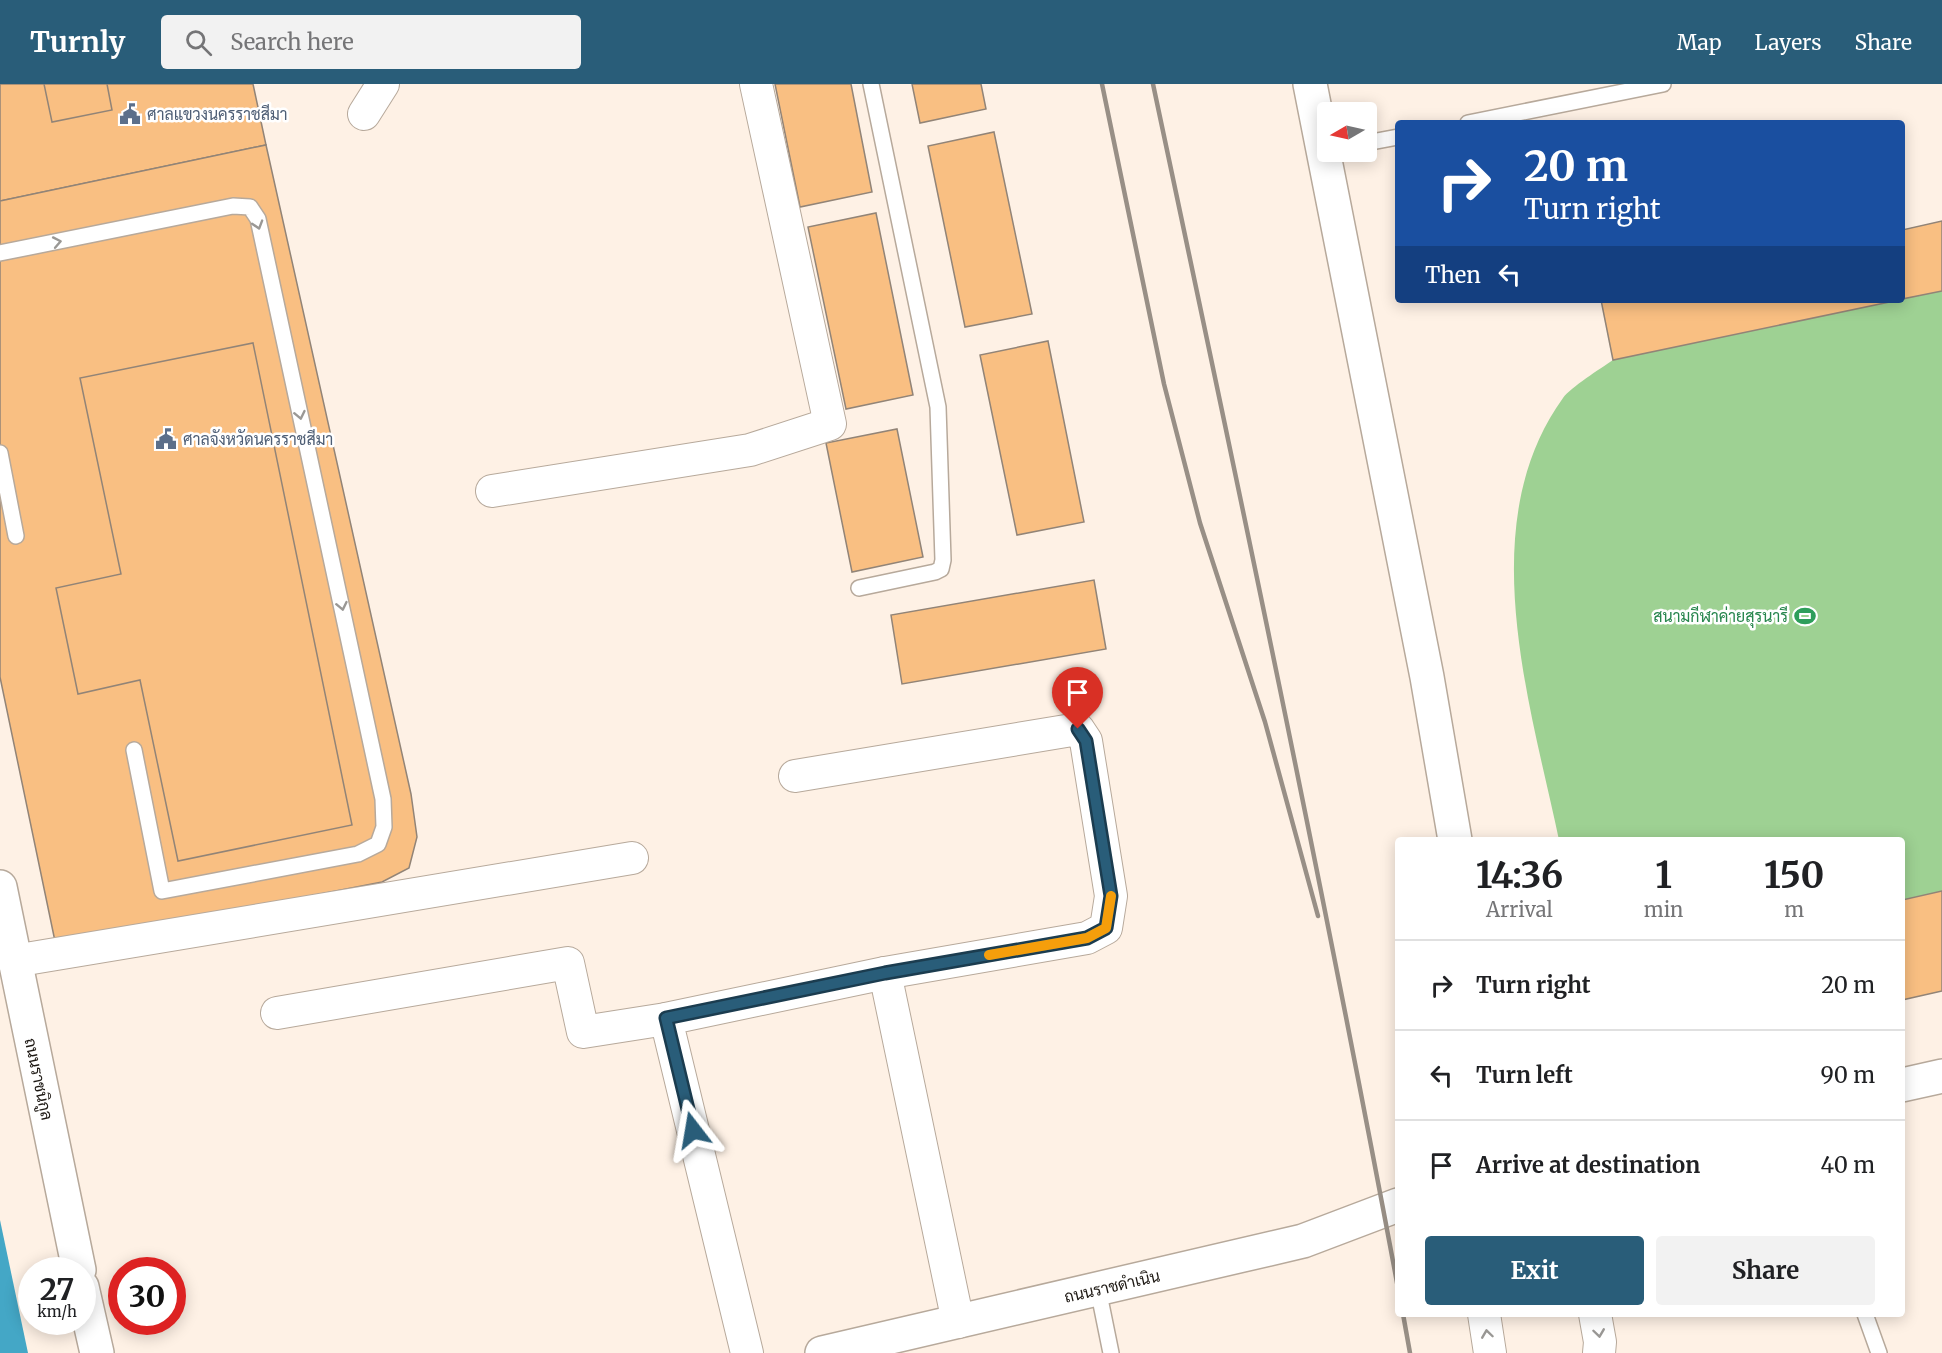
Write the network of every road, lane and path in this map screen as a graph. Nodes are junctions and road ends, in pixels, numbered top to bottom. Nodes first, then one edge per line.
1 (383, 84) edge
2 (756, 84) edge
3 (871, 84) edge
4 (1310, 84) edge
5 (1663, 84) edge
6 (1317, 113) edge
7 (364, 114) dead end
8 (1483, 120) edge
9 (1395, 138) edge
10 (1377, 141) edge
11 (1328, 162) edge
12 (0, 253) edge
13 (0, 453) edge
14 (492, 491) dead end
15 (16, 536) dead end
16 (860, 588) dead end
17 (134, 750) dead end
18 (795, 776) dead end
19 (1454, 837) edge
20 (632, 858) dead end
21 (0, 887) edge
22 (14, 961) junction
23 (885, 973) junction
24 (277, 1013) dead end
25 (666, 1018) junction
26 (1942, 1076) edge
27 (1905, 1084) edge
28 (1395, 1206) edge
29 (76, 1257) edge
30 (1098, 1289) junction
31 (1484, 1317) edge
32 (1596, 1317) edge
33 (1866, 1317) edge
34 (958, 1322) junction
35 (93, 1335) edge
36 (97, 1353) edge
37 (747, 1353) edge
38 (822, 1353) edge
39 (1111, 1353) edge
40 (1490, 1353) edge
41 (1599, 1353) edge
42 (1879, 1353) edge

1 - 7 street
2 - 14 street
3 - 16 lane
4 - 6 street
5 - 8 lane
9 - 10 lane
11 - 19 street
12 -> 17 lane
13 - 15 lane
18 - 23 street
20 - 22 street
21 - 22 street, ถนนราชนิกูล
22 - 29 street, ถนนราชนิกูล
23 - 25 street
23 - 34 street
24 - 25 street
25 - 37 street
26 - 27 street
28 - 30 street, ถนนราชดำเนิน
30 - 34 street, ถนนราชดำเนิน
30 - 39 lane
40 -> 31 street
32 -> 41 street
33 - 42 lane
34 - 38 street, ถนนราชดำเนิน
35 - 36 street

